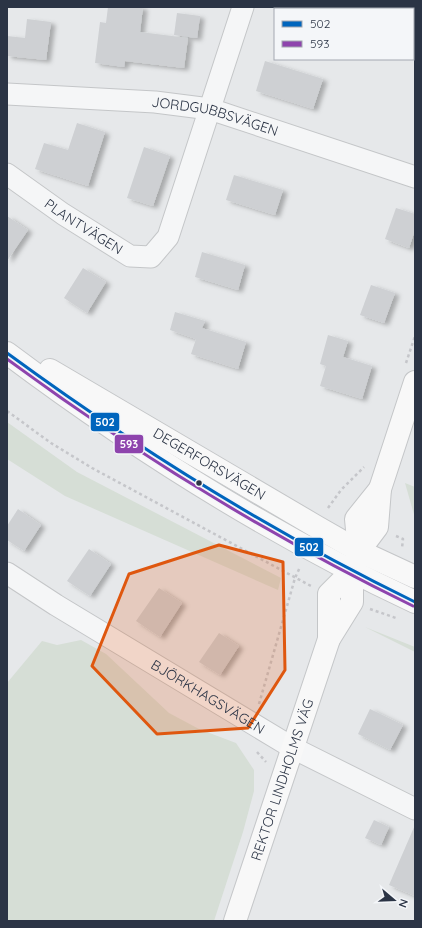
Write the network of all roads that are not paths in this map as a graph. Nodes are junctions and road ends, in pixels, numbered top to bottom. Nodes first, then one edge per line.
1 (243, 7) edge
2 (7, 94) edge
3 (210, 109) junction
4 (7, 174) edge
5 (415, 178) edge
6 (7, 345) edge
7 (7, 352) edge
8 (415, 382) edge
9 (359, 551) junction
10 (352, 571) junction
11 (7, 573) edge
12 (415, 577) edge
13 (415, 602) edge
14 (293, 748) junction
15 (415, 809) edge
16 (235, 921) edge

1 - 3 street
2 - 3 street, JORDGUBBSVÄGEN
3 - 4 street, PLANTVÄGEN
3 - 5 street, JORDGUBBSVÄGEN
6 - 9 main road, DEGERFORSVÄGEN
7 - 10 main road, DEGERFORSVÄGEN
8 - 9 main road, REKTOR LINDHOLMS VÄG
9 - 10 main road, REKTOR LINDHOLMS VÄG
9 - 12 main road, DEGERFORSVÄGEN
10 - 13 main road, DEGERFORSVÄGEN
10 - 14 main road, REKTOR LINDHOLMS VÄG
11 - 14 street, BJÖRKHAGSVÄGEN
14 - 15 street, BJÖRKHAGSVÄGEN
14 - 16 main road, REKTOR LINDHOLMS VÄG

